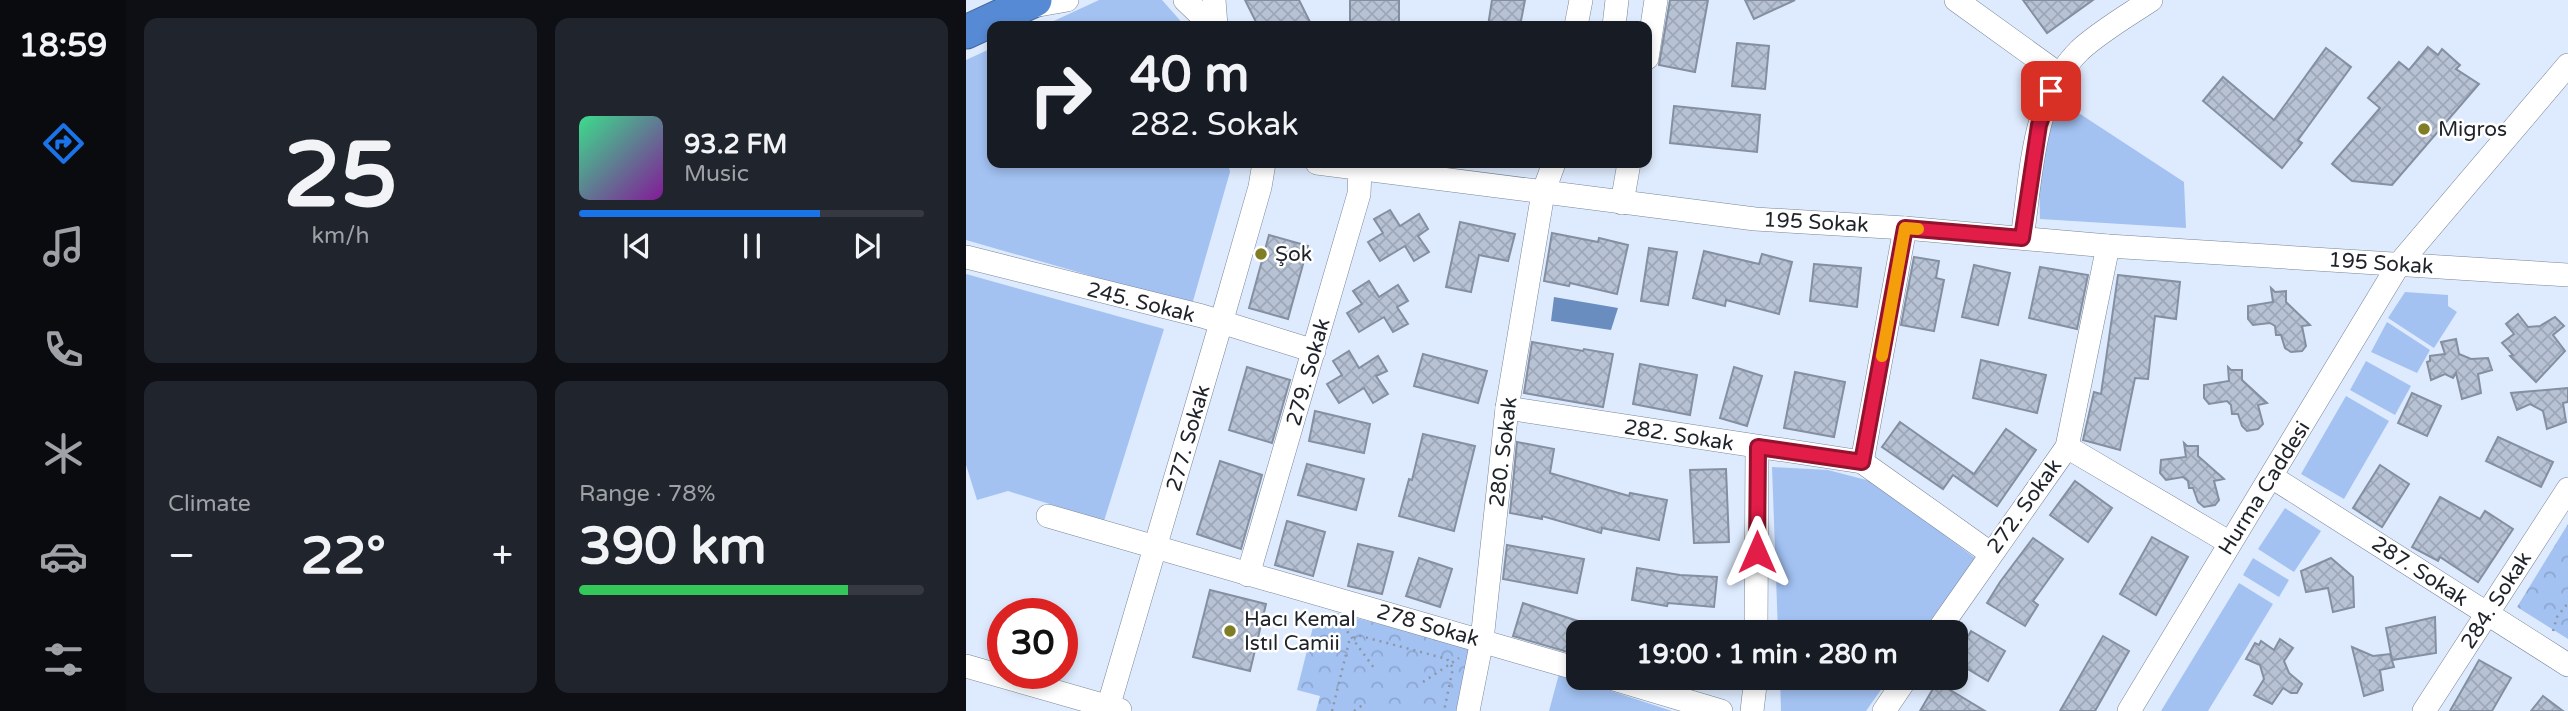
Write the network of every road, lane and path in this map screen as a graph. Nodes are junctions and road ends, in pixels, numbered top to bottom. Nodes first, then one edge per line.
1 (1067, 0) edge
2 (1185, 0) edge
3 (1214, 0) edge
4 (1581, 0) edge
5 (1618, 0) edge
6 (1656, 0) edge
7 (1956, 0) edge
8 (2151, 0) edge
9 (1025, 4) edge
10 (989, 21) edge
11 (1208, 21) edge
12 (1214, 21) edge
13 (1577, 21) edge
14 (1615, 21) edge
15 (987, 22) edge
16 (1652, 26) edge
17 (966, 32) edge
18 (2568, 65) edge
19 (2060, 75) junction
20 (1263, 168) edge
21 (1353, 168) edge
22 (1552, 168) edge
23 (1628, 168) edge
24 (1360, 169) junction
25 (1543, 193) junction
26 (1622, 203) junction
27 (1905, 228) junction
28 (2022, 238) junction
29 (2108, 246) junction
30 (966, 257) edge
31 (2399, 264) junction
32 (2568, 275) edge
33 (1221, 323) junction
34 (1314, 351) junction
35 (1507, 408) junction
36 (1758, 447) junction
37 (2067, 447) junction
38 (1862, 462) junction
39 (2272, 477) junction
40 (2568, 489) edge
41 (1048, 516) dead end
42 (2230, 543) junction
43 (1156, 548) junction
44 (1990, 554) junction
45 (1248, 575) junction
46 (1336, 599) junction
47 (2568, 603) edge
48 (2487, 614) junction
49 (1756, 620) edge
50 (1945, 620) edge
51 (1352, 638) junction
52 (1481, 646) junction
53 (2542, 649) junction
54 (1452, 663) junction
55 (2568, 665) edge
56 (966, 666) edge
57 (1566, 666) edge
58 (1374, 668) dead end
59 (1423, 682) dead end
60 (1651, 690) edge
61 (1754, 690) edge
62 (1898, 690) edge
63 (1364, 704) dead end
64 (2431, 708) edge
65 (1113, 710) edge
66 (1332, 711) edge
67 (1354, 711) edge
68 (1444, 711) edge
69 (1468, 711) edge
70 (1721, 711) edge
71 (1752, 711) edge
72 (1884, 711) edge
73 (2129, 711) edge

1 - 9 street
2 - 11 street
3 - 12 street
4 - 13 street
5 - 14 street
6 - 16 street
7 - 19 street
8 - 19 street
9 - 10 highway
15 - 17 highway
18 - 31 street, Hurma Caddesi
19 - 28 street
20 - 33 street, 277. Sokak
21 - 24 street, 195 Sokak
22 - 25 street, 280. Sokak
23 - 26 street
24 - 25 street, 195 Sokak
24 - 34 street, 279. Sokak
25 - 26 street, 195 Sokak
25 - 35 street, 280. Sokak
26 - 27 street, 195 Sokak
27 - 28 street, 195 Sokak
27 - 38 street
28 - 29 street, 195 Sokak
29 - 31 street, 195 Sokak
29 - 37 street, 272. Sokak
30 - 33 street, 245. Sokak
31 - 32 street, 195 Sokak
31 - 39 street, Hurma Caddesi
33 - 34 street, 245. Sokak
33 - 43 street, 277. Sokak
34 - 45 street, 279. Sokak
35 - 36 street, 282. Sokak
35 - 52 street, 280. Sokak
36 - 38 street, 282. Sokak
36 - 49 street
37 - 42 street
37 - 44 street, 272. Sokak
38 - 44 street, 282. Sokak
39 - 42 street, Hurma Caddesi
39 - 48 street, 287. Sokak
40 - 48 street, 284. Sokak
41 - 43 street, 278 Sokak
42 - 73 street, Hurma Caddesi
43 - 45 street, 278 Sokak
43 - 65 street, 277. Sokak
44 - 50 street, 272. Sokak
45 - 46 street, 278 Sokak
46 - 51 path
46 - 52 street, 278 Sokak
47 - 53 path
48 - 53 street, 287. Sokak
48 - 64 street, 284. Sokak
51 - 54 path
51 - 58 path
51 - 66 path
52 - 54 path
52 - 57 street, 278 Sokak
52 - 69 street, 280. Sokak
53 - 55 street, 287. Sokak
54 - 59 path
54 - 68 path
56 - 65 street
60 - 70 street
61 - 71 street
62 - 72 street
63 - 67 path

